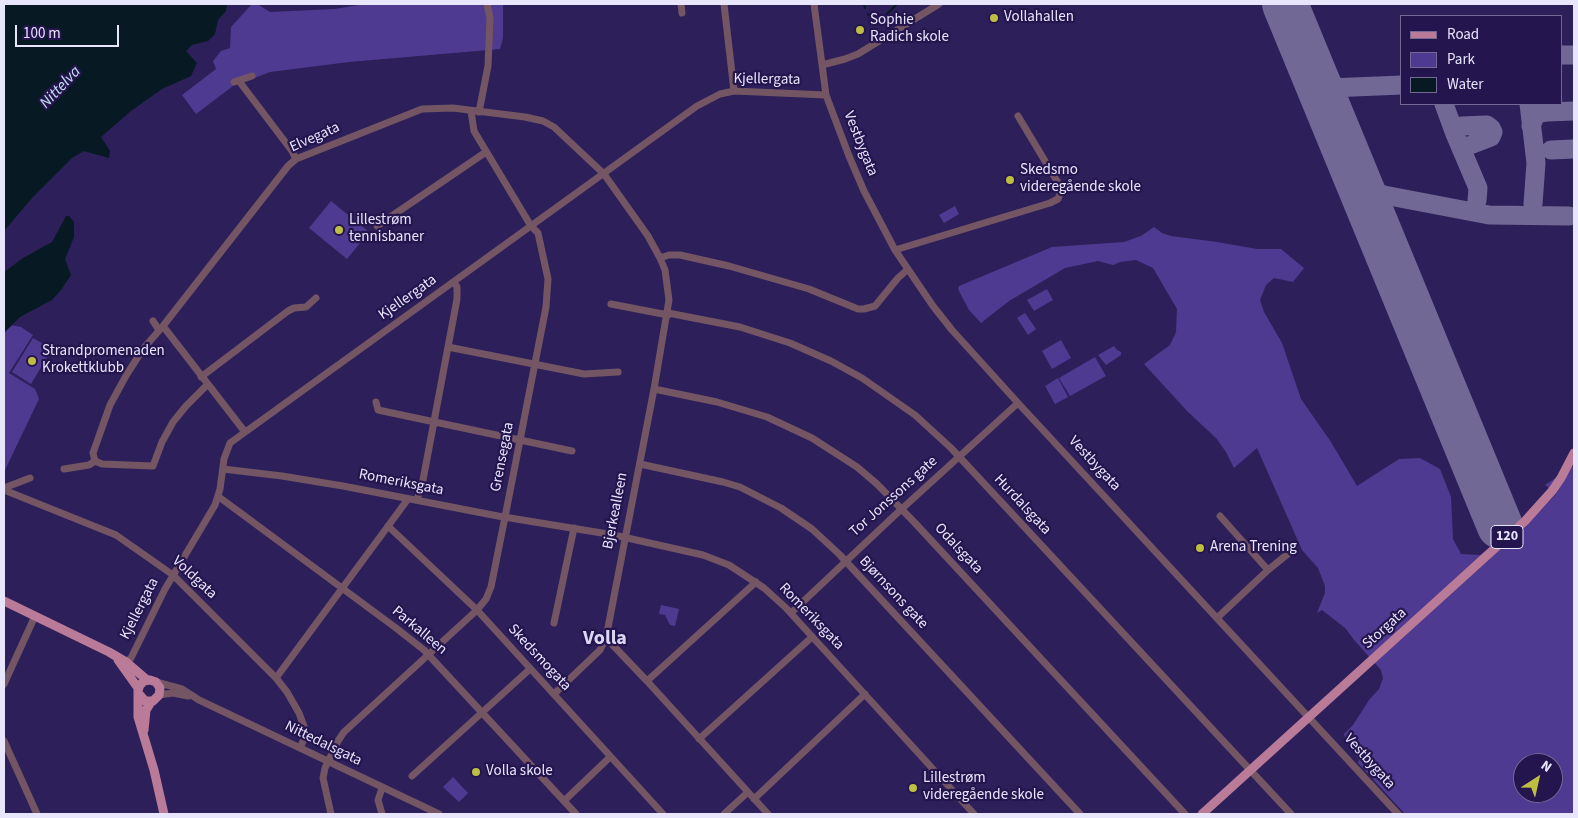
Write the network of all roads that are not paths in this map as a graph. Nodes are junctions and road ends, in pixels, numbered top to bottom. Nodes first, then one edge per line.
1 (487, 4) edge
2 (680, 4) edge
3 (724, 4) edge
4 (814, 4) edge
5 (940, 4) edge
6 (682, 13) dead end
7 (822, 65) junction
8 (252, 76) dead end
9 (734, 91) junction
10 (826, 95) junction
11 (471, 111) junction
12 (479, 112) junction
13 (1018, 116) dead end
14 (486, 152) junction
15 (296, 159) junction
16 (604, 174) junction
17 (377, 226) dead end
18 (531, 226) junction
19 (895, 250) junction
20 (660, 258) junction
21 (907, 270) junction
22 (454, 282) junction
23 (316, 298) dead end
24 (611, 304) dead end
25 (668, 314) junction
26 (153, 322) dead end
27 (161, 328) junction
28 (448, 347) junction
29 (534, 365) junction
30 (618, 372) dead end
31 (201, 377) junction
32 (207, 385) junction
33 (654, 389) junction
34 (376, 402) dead end
35 (1018, 403) junction
36 (433, 422) junction
37 (245, 432) junction
38 (520, 441) junction
39 (572, 451) dead end
40 (1574, 453) edge
41 (959, 457) junction
42 (95, 462) junction
43 (640, 464) junction
44 (64, 469) dead end
45 (222, 469) junction
46 (30, 478) dead end
47 (4, 489) edge
48 (219, 497) junction
49 (408, 499) junction
50 (417, 500) junction
51 (902, 509) junction
52 (1220, 516) dead end
53 (506, 517) junction
54 (388, 526) junction
55 (574, 528) junction
56 (625, 537) junction
57 (1289, 553) dead end
58 (845, 561) junction
59 (1268, 570) junction
60 (173, 575) junction
61 (756, 582) junction
62 (341, 588) junction
63 (4, 601) edge
64 (477, 610) junction
65 (791, 613) junction
66 (35, 616) junction
67 (1217, 618) junction
68 (554, 623) dead end
69 (812, 636) junction
70 (606, 638) junction
71 (428, 654) junction
72 (124, 664) junction
73 (530, 669) junction
74 (276, 678) junction
75 (151, 681) junction
76 (647, 682) junction
77 (4, 684) edge
78 (138, 691) junction
79 (554, 694) junction
80 (865, 694) junction
81 (159, 695) junction
82 (196, 698) junction
83 (151, 702) junction
84 (482, 713) junction
85 (1308, 717) junction
86 (144, 736) junction
87 (700, 738) junction
88 (4, 741) edge
89 (300, 748) junction
90 (610, 757) junction
91 (329, 759) junction
92 (154, 770) junction
93 (1250, 770) junction
94 (412, 776) dead end
95 (382, 788) junction
96 (748, 792) junction
97 (754, 799) junction
98 (564, 801) junction
99 (37, 814) edge
100 (164, 814) edge
101 (171, 814) edge
102 (331, 814) edge
103 (382, 814) edge
104 (439, 814) edge
105 (576, 814) edge
106 (663, 814) edge
107 (724, 814) edge
108 (768, 814) edge
109 (974, 814) edge
110 (1080, 814) edge
111 (1185, 814) edge
112 (1202, 814) edge
113 (1291, 814) edge
114 (1398, 814) edge

1 - 12 street
2 - 6 street
3 - 9 street
4 - 7 street, Vestbygata
5 - 7 street
7 - 10 street, Vestbygata
8 - 15 street
9 - 10 street, Kjellergata
9 - 16 street, Kjellergata
10 - 19 street, Vestbygata
11 - 12 street, Elvegata
11 - 14 street, Grensegata
11 - 15 street, Elvegata
12 - 16 street, Elvegata
13 - 19 street
14 - 17 street
14 - 18 street, Grensegata
15 - 27 street, Elvegata
16 - 18 street, Kjellergata
16 - 20 street, Bjerkealleen
18 - 22 street, Kjellergata
18 - 29 street, Grensegata
19 - 21 street, Vestbygata
20 - 21 street
20 - 25 street, Bjerkealleen
21 - 35 street, Vestbygata
22 - 28 street
22 - 37 street, Kjellergata
23 - 31 street
24 - 25 street
25 - 33 street, Bjerkealleen
25 - 41 street, Hurdalsgata
26 - 27 street
27 - 31 street
27 - 42 street, Elvegata
28 - 29 street
28 - 36 street
29 - 30 street
29 - 38 street, Grensegata
31 - 32 street
32 - 37 street
32 - 42 street
33 - 43 street, Bjerkealleen
33 - 51 street, Odalsgata
34 - 36 street
35 - 41 street, Tor Jonssons gate
35 - 67 street, Vestbygata
36 - 38 street
36 - 50 street
37 - 45 street, Kjellergata
38 - 39 street
38 - 53 street, Grensegata
40 - 85 main road, Storgata / 120
41 - 51 street, Tor Jonssons gate
41 - 93 street, Hurdalsgata
42 - 44 street
43 - 56 street, Bjerkealleen
43 - 58 street, Bjørnsons gate
45 - 48 street, Kjellergata
45 - 49 street, Romeriksgata
46 - 47 street
47 - 60 street, Voldgata
48 - 60 street, Kjellergata
48 - 62 street, Parkalleen
49 - 50 street, Romeriksgata
49 - 54 street
50 - 53 street, Romeriksgata
51 - 58 street, Tor Jonssons gate
51 - 111 street, Odalsgata
52 - 59 street
53 - 55 street, Romeriksgata
53 - 64 street, Grensegata
54 - 62 street
54 - 64 street, Skedsmogata
55 - 56 street, Romeriksgata
55 - 68 street
56 - 61 street, Romeriksgata
56 - 70 street, Bjerkealleen
57 - 59 street
58 - 65 street, Tor Jonssons gate
58 - 110 street, Bjørnsons gate
59 - 67 street
60 - 72 street, Kjellergata
60 - 74 street, Voldgata
61 - 65 street, Romeriksgata
61 - 76 street
62 - 71 street, Parkalleen
62 - 74 street
63 - 66 main road, Nittedalsgata
64 - 71 street, Grensegata
64 - 73 street, Skedsmogata
65 - 69 street, Romeriksgata
66 - 72 main road, Nittedalsgata
66 - 77 street
67 - 85 street, Vestbygata
69 - 80 street, Romeriksgata
69 - 87 street
70 - 76 street
70 - 79 street, Bjerkealleen
71 - 84 street, Parkalleen
71 - 91 street, Grensegata
72 - 75 main road, Nittedalsgata
72 - 78 main road, Nittedalsgata
73 - 79 street, Skedsmogata
73 - 84 street
74 - 89 street, Voldgata
75 - 78 main road
75 - 81 main road
75 - 82 street, Nittedalsgata
76 - 87 street
78 - 83 main road
78 - 86 main road
79 - 90 street, Skedsmogata
80 - 97 street
80 - 109 street, Romeriksgata
81 - 82 street, Nittedalsgata
81 - 83 main road
82 - 89 street, Nittedalsgata
83 - 86 main road
84 - 94 street
84 - 98 street, Parkalleen
85 - 93 main road, Storgata / 120
85 - 114 street, Vestbygata
86 - 92 main road
87 - 96 street
88 - 99 street
89 - 91 street, Nittedalsgata
90 - 98 street
90 - 106 street, Skedsmogata
91 - 95 street, Nittedalsgata
91 - 102 street
92 - 100 main road
92 - 101 main road
93 - 112 main road, Storgata / 120
93 - 113 street, Hurdalsgata
95 - 103 street
95 - 104 street, Nittedalsgata
96 - 97 street
96 - 107 street
97 - 108 street
98 - 105 street, Parkalleen

